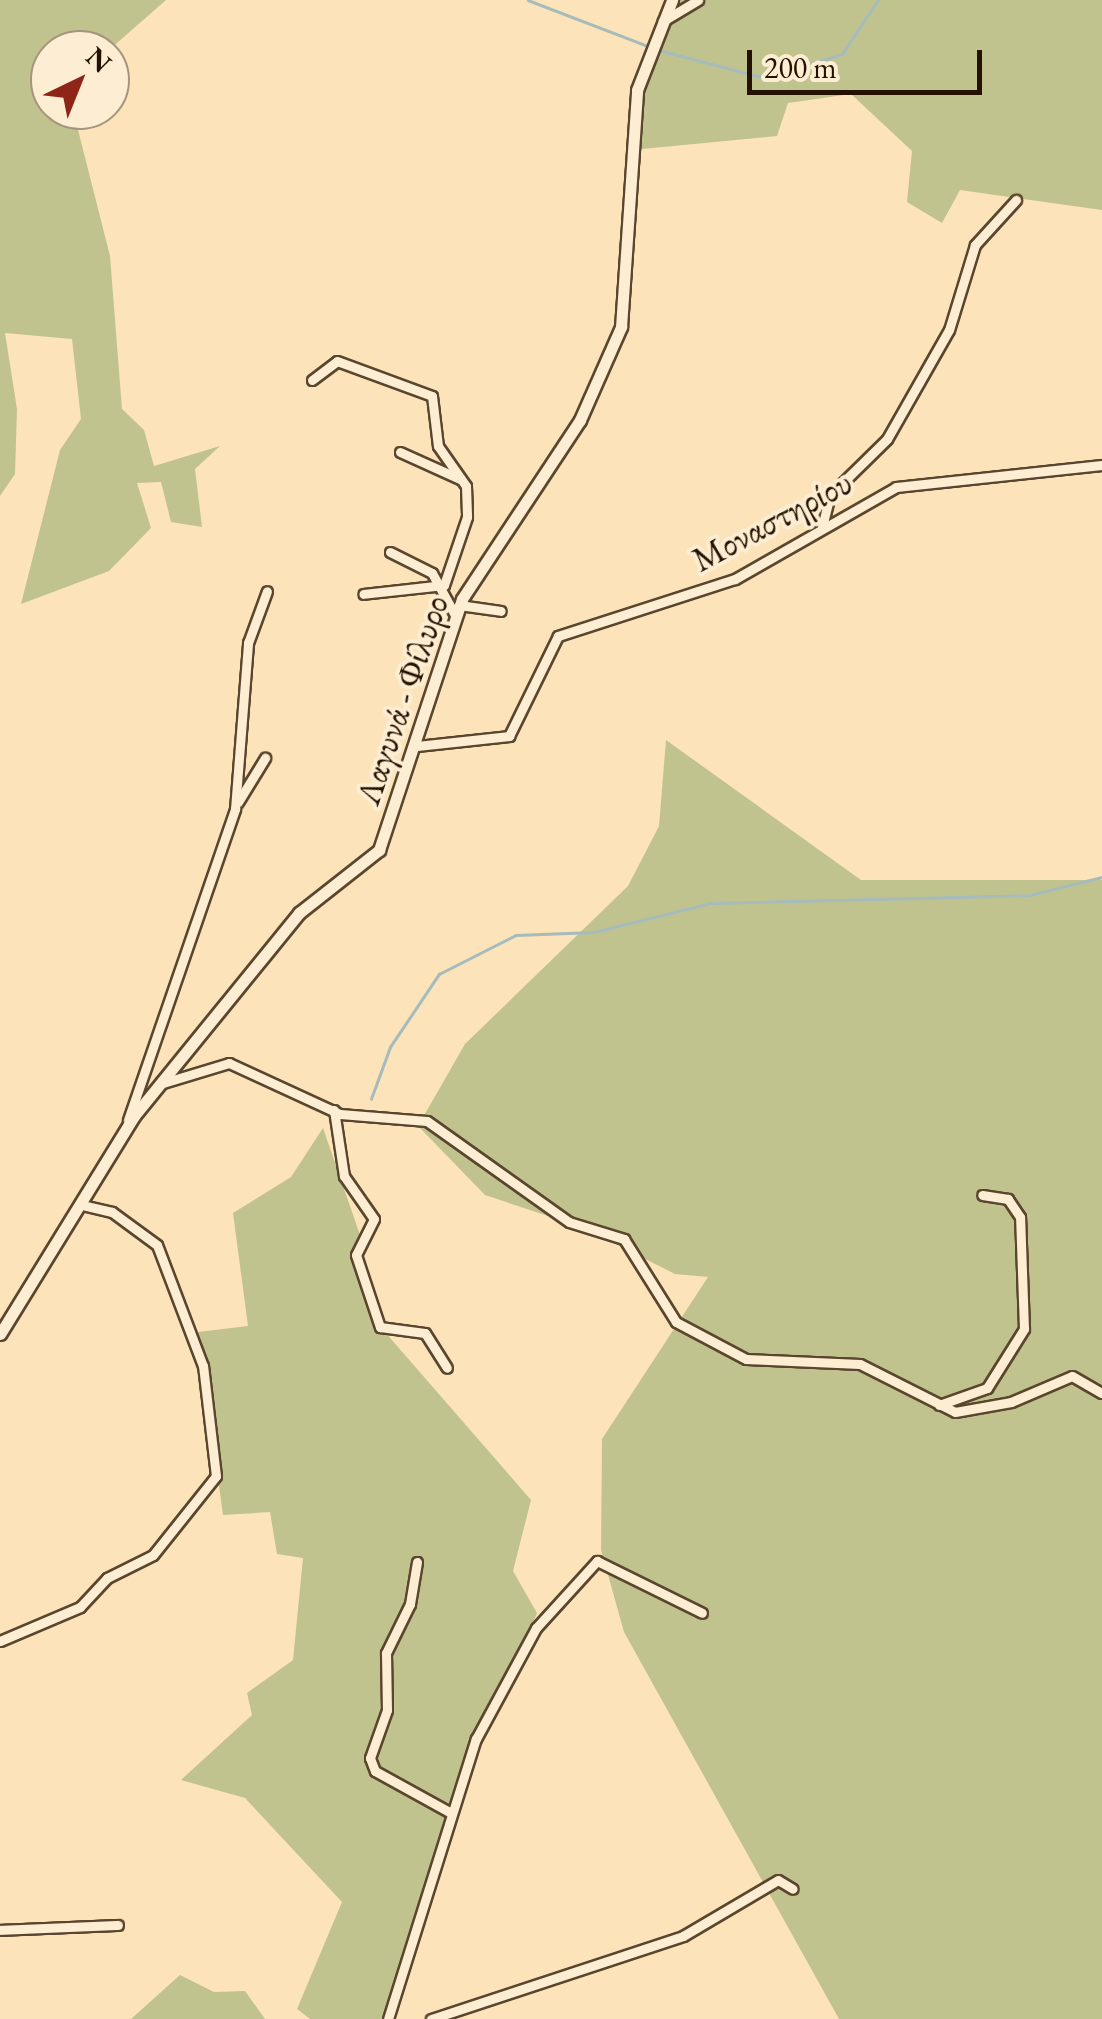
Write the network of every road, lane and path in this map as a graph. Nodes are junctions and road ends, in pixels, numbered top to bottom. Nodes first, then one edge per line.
1 (672, 0) edge
2 (698, 0) edge
3 (663, 21) junction
4 (1016, 200) dead end
5 (312, 380) dead end
6 (400, 452) dead end
7 (1102, 465) edge
8 (463, 480) junction
9 (822, 527) junction
10 (390, 552) dead end
11 (444, 585) junction
12 (267, 591) dead end
13 (364, 594) dead end
14 (457, 610) junction
15 (501, 611) dead end
16 (416, 746) junction
17 (265, 758) dead end
18 (234, 810) junction
19 (163, 1083) junction
20 (334, 1110) junction
21 (125, 1128) junction
22 (982, 1195) dead end
23 (85, 1206) junction
24 (0, 1334) edge
25 (447, 1368) dead end
26 (1102, 1394) edge
27 (936, 1405) junction
28 (417, 1562) dead end
29 (702, 1612) dead end
30 (0, 1641) edge
31 (451, 1814) junction
32 (793, 1889) dead end
33 (118, 1925) dead end
34 (0, 1930) edge
35 (388, 2019) edge
36 (432, 2019) edge

1 - 3 street, Λαγυνά - Φίλυρο
2 - 3 street
3 - 14 street, Λαγυνά - Φίλυρο
4 - 9 street
5 - 8 street
6 - 8 street
7 - 9 street, Μοναστηρίου
8 - 11 street
9 - 16 street, Μοναστηρίου
10 - 11 street
11 - 13 street
11 - 14 street
12 - 18 street
14 - 15 street
14 - 16 street, Λαγυνά - Φίλυρο
16 - 19 street, Λαγυνά - Φίλυρο
17 - 18 street
18 - 21 street
19 - 20 street
19 - 21 street, Λαγυνά - Φίλυρο
20 - 25 street
20 - 27 street
21 - 23 street, Λαγυνά - Φίλυρο
22 - 27 street
23 - 24 street, Λαγυνά - Φίλυρο
23 - 30 street
26 - 27 street
28 - 31 street
29 - 31 street
31 - 35 street
32 - 36 street
33 - 34 street

